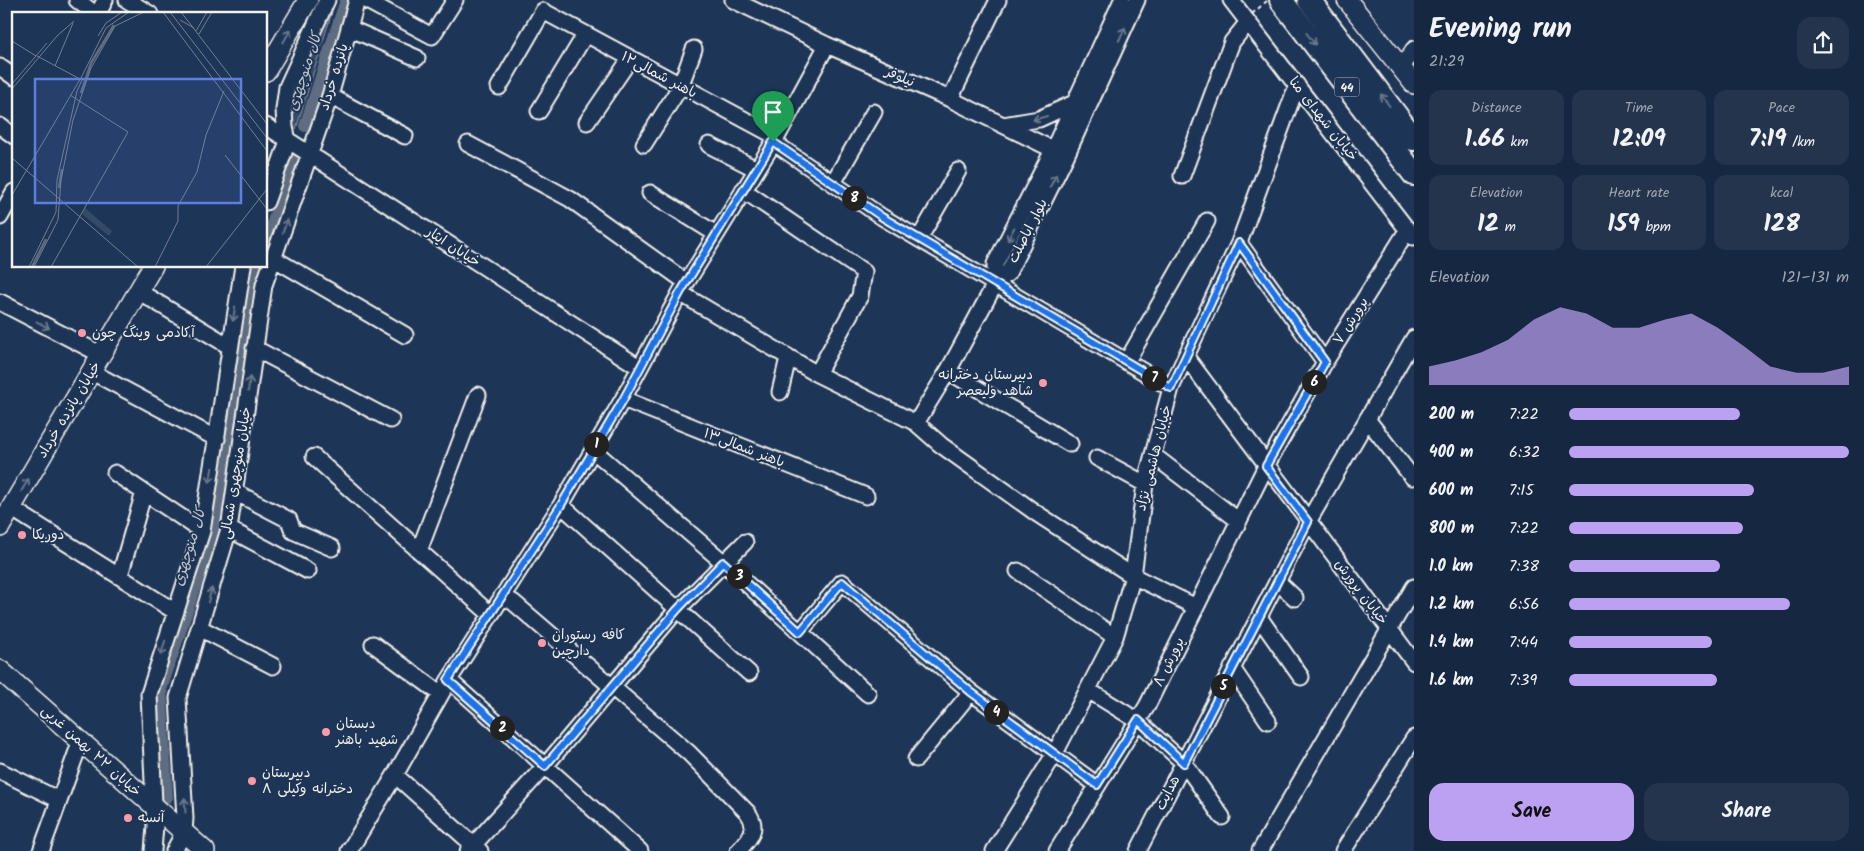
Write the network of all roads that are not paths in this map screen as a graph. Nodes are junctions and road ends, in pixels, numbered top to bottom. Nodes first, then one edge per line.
1 (77, 0) edge
2 (105, 0) edge
3 (127, 0) edge
4 (307, 0) edge
5 (327, 0) edge
6 (357, 0) edge
7 (365, 0) edge
8 (454, 0) edge
9 (733, 0) edge
10 (1122, 0) edge
11 (1137, 0) edge
12 (1231, 0) edge
13 (1281, 0) edge
14 (1309, 0) edge
15 (1347, 0) edge
16 (994, 1) edge
17 (762, 6) edge
18 (94, 12) edge
19 (98, 12) edge
20 (147, 12) edge
21 (1250, 18) junction
22 (349, 28) junction
23 (586, 35) junction
24 (827, 45) junction
25 (694, 49) dead end
26 (1414, 49) edge
27 (417, 58) dead end
28 (630, 59) junction
29 (0, 67) edge
30 (268, 68) edge
31 (1402, 68) junction
32 (12, 76) edge
33 (1414, 84) edge
34 (1297, 85) junction
35 (499, 86) dead end
36 (680, 86) junction
37 (330, 96) junction
38 (950, 99) junction
39 (1074, 104) junction
40 (539, 111) dead end
41 (874, 112) dead end
42 (588, 122) dead end
43 (1003, 125) junction
44 (0, 126) edge
45 (268, 127) edge
46 (12, 135) edge
47 (405, 136) dead end
48 (1414, 139) edge
49 (288, 140) junction
50 (775, 140) junction
51 (468, 144) dead end
52 (644, 144) dead end
53 (709, 145) dead end
54 (1060, 153) junction
55 (309, 154) junction
56 (756, 169) junction
57 (958, 171) dead end
58 (1414, 174) edge
59 (1182, 176) dead end
60 (833, 184) junction
61 (743, 190) junction
62 (650, 193) dead end
63 (12, 196) edge
64 (268, 196) edge
65 (0, 217) edge
66 (1207, 221) dead end
67 (716, 234) junction
68 (1411, 234) edge
69 (920, 239) junction
70 (1239, 243) junction
71 (274, 258) junction
72 (152, 268) edge
73 (243, 268) edge
74 (995, 284) junction
75 (683, 287) junction
76 (138, 292) junction
77 (0, 302) edge
78 (405, 335) dead end
79 (1414, 338) edge
80 (229, 346) junction
81 (254, 348) junction
82 (102, 355) junction
83 (1186, 357) junction
84 (788, 358) junction
85 (1127, 361) junction
86 (1325, 362) junction
87 (639, 367) junction
88 (948, 371) junction
89 (92, 372) junction
90 (816, 374) junction
91 (1171, 388) junction
92 (780, 392) dead end
93 (478, 395) dead end
94 (623, 400) junction
95 (391, 420) dead end
96 (1367, 420) junction
97 (916, 423) junction
98 (218, 439) junction
99 (1070, 444) dead end
100 (593, 450) junction
101 (1153, 455) junction
102 (314, 457) dead end
103 (1097, 458) dead end
104 (1266, 466) junction
105 (115, 473) dead end
106 (1412, 477) dead end
107 (1144, 484) junction
108 (144, 492) junction
109 (235, 492) junction
110 (866, 496) dead end
111 (561, 505) junction
112 (11, 508) junction
113 (1239, 521) junction
114 (1308, 522) junction
115 (0, 527) edge
116 (229, 529) junction
117 (202, 531) junction
118 (745, 542) dead end
119 (332, 548) dead end
120 (419, 551) junction
121 (723, 562) junction
122 (308, 571) dead end
123 (1018, 571) dead end
124 (120, 575) junction
125 (1133, 576) junction
126 (1277, 581) junction
127 (1414, 587) edge
128 (502, 596) junction
129 (1296, 598) dead end
130 (1196, 607) junction
131 (677, 610) junction
132 (174, 611) junction
133 (490, 614) junction
134 (1259, 617) junction
135 (200, 628) junction
136 (1388, 628) junction
137 (800, 632) junction
138 (1115, 637) junction
139 (373, 644) dead end
140 (1414, 662) edge
141 (273, 666) dead end
142 (1232, 668) junction
143 (749, 673) dead end
144 (4, 675) edge
145 (1301, 677) dead end
146 (448, 680) junction
147 (613, 687) junction
148 (1088, 690) junction
149 (971, 692) junction
150 (441, 694) junction
151 (868, 694) dead end
152 (1138, 720) junction
153 (1268, 722) dead end
154 (1414, 738) edge
155 (80, 743) junction
156 (1054, 756) junction
157 (916, 759) dead end
158 (1184, 763) junction
159 (545, 766) junction
160 (0, 771) edge
161 (395, 776) junction
162 (1097, 785) junction
163 (59, 800) junction
164 (154, 808) junction
165 (1222, 817) dead end
166 (184, 832) junction
167 (746, 848) edge
168 (474, 849) edge
169 (1142, 849) edge
170 (41, 851) edge
171 (153, 851) edge
172 (174, 851) edge
173 (205, 851) edge
174 (349, 851) edge
175 (640, 851) edge
176 (994, 851) edge
177 (1057, 851) edge
178 (1260, 851) edge
179 (1343, 851) edge

1 - 18 street
2 - 19 street
3 - 20 street
30 -> 4 main road
5 - 49 street
6 - 22 street, پانزده خرداد
7 - 8 street
9 - 17 street, نیلوفر
10 - 39 street, بلوار اباصلت
54 -> 11 street, بلوار اباصلت
12 - 21 street, خیابان شهدای منا
13 -> 58 highway, 44
48 -> 14 highway, 44
15 - 31 main road
16 - 38 street
17 - 24 street, نیلوفر
21 - 34 street, خیابان شهدای منا
21 - 59 street
22 - 27 street
22 - 37 street, پانزده خرداد
23 - 28 street, باهنر شمالی۱۲
23 - 35 street, باهنر شمالی۱۲
23 - 40 street
24 - 38 street, نیلوفر
24 - 50 street
25 - 36 street
26 - 31 street
28 - 36 street, باهنر شمالی۱۲
28 - 42 street
29 - 32 street
31 - 33 main road
34 - 68 street, خیابان شهدای منا
34 - 70 street, خیابان هاشمی نژاد
36 - 50 street, باهنر شمالی۱۲
36 - 52 street
37 - 47 street
37 - 55 street, پانزده خرداد
38 - 43 street, نیلوفر
39 -> 43 street
39 - 54 street, بلوار اباصلت
41 - 60 street
43 - 54 street, نیلوفر
44 - 46 street
45 - 49 street, خیابان ایثار
49 - 55 street, خیابان ایثار
49 - 64 street
50 - 56 street
50 - 60 street, باهنر شمالی۱۲
51 - 75 street
53 - 56 street
54 - 74 street, بلوار اباصلت
71 -> 55 street, خیابان منوچهری شمالی
55 - 87 street, خیابان ایثار
56 - 61 street
57 - 69 street
60 - 69 street, باهنر شمالی۱۲
61 - 67 street
61 - 90 street
62 - 67 street
63 - 65 street
66 - 85 street
67 - 75 street
68 - 86 street, پرورش ۷
69 - 74 street, باهنر شمالی۱۲
70 - 83 street, خیابان هاشمی نژاد
70 - 86 street
71 - 78 street
71 - 81 street, خیابان منوچهری شمالی
72 - 76 main road, خیابان پانزده خرداد
73 -> 80 street, خیابان منوچهری شمالی
74 - 85 street, باهنر شمالی۱۲
74 - 88 street, بلوار اباصلت
75 - 84 street
75 - 87 street
76 - 80 street
76 - 82 main road, خیابان پانزده خرداد
77 -> 82 street
79 - 96 street, هدایت
80 - 98 street, خیابان منوچهری شمالی
81 - 95 street
109 -> 81 street, خیابان منوچهری شمالی
82 - 89 main road, خیابان پانزده خرداد
83 - 91 street, خیابان هاشمی نژاد
83 - 104 street, خیابان پرورش
84 - 90 street
84 - 92 street
85 - 91 street, باهنر شمالی۱۲
86 - 104 street, پرورش ۷
87 - 94 street
88 - 97 street, بلوار اباصلت
88 - 99 street
89 - 98 street
112 -> 89 main road, خیابان پانزده خرداد
90 - 97 street
91 - 101 street, خیابان هاشمی نژاد
93 - 120 street
94 - 100 street
94 - 110 street, باهنر شمالی۱۳
96 - 106 street
96 - 114 street, هدایت
97 - 125 street
98 -> 117 street, خیابان منوچهری شمالی
100 - 111 street
100 - 121 street
101 - 107 street, خیابان هاشمی نژاد
101 - 113 street
102 - 120 street
103 - 107 street
104 - 113 street, پرورش ۸
104 - 114 street, خیابان پرورش
105 - 108 street
107 - 125 street, خیابان هاشمی نژاد
108 - 117 street
108 - 124 street
109 - 116 street, خیابان منوچهری شمالی
109 - 119 street
111 - 128 street
111 - 131 street
112 - 115 main road, خیابان پانزده خرداد
112 - 124 street
113 - 130 street, پرورش ۸
114 - 126 street, هدایت
114 - 136 street, خیابان پرورش
116 - 122 street
135 -> 116 street, خیابان منوچهری شمالی
117 - 132 street, خیابان منوچهری شمالی
118 - 121 street
120 - 133 street
121 - 131 street
121 - 137 street
123 - 138 street
124 - 132 street
125 - 130 street
125 - 138 street, خیابان هاشمی نژاد
126 - 129 street
126 - 134 street, هدایت
127 - 136 street
128 - 133 street
128 - 147 street
130 - 152 street, پرورش ۸
131 - 143 street
131 - 147 street
132 -> 164 street, خیابان منوچهری شمالی
133 - 146 street
134 - 142 street, هدایت
134 - 145 street
135 - 141 street
166 -> 135 street, خیابان منوچهری شمالی
136 - 140 street, خیابان پرورش
136 - 178 street
137 - 149 street
137 - 151 street
138 - 148 street, خیابان هاشمی نژاد
139 - 150 street
142 - 153 street
142 - 158 street, هدایت
144 - 155 main road, خیابان ۲۲ بهمن غربی
146 - 150 street
146 - 159 street
147 - 159 street
147 - 167 street
148 - 152 street
148 - 156 street, خیابان هاشمی نژاد
149 - 156 street
149 - 157 street
150 - 161 street
152 - 158 street
152 - 162 street, پرورش ۸
154 - 179 street
155 - 163 street
155 - 164 main road, خیابان ۲۲ بهمن غربی
156 - 162 street
156 - 176 street, خیابان هاشمی نژاد
158 - 165 street
158 - 169 street, هدایت
159 - 168 street
159 - 175 street
160 - 163 street
161 - 168 street
161 - 174 street
162 - 177 street, پرورش ۸
163 - 170 street
164 - 166 main road, خیابان ۲۲ بهمن غربی
164 - 171 street, خیابان منوچهری شمالی
166 - 172 street, خیابان منوچهری شمالی
166 - 173 main road, خیابان ۲۲ بهمن غربی

